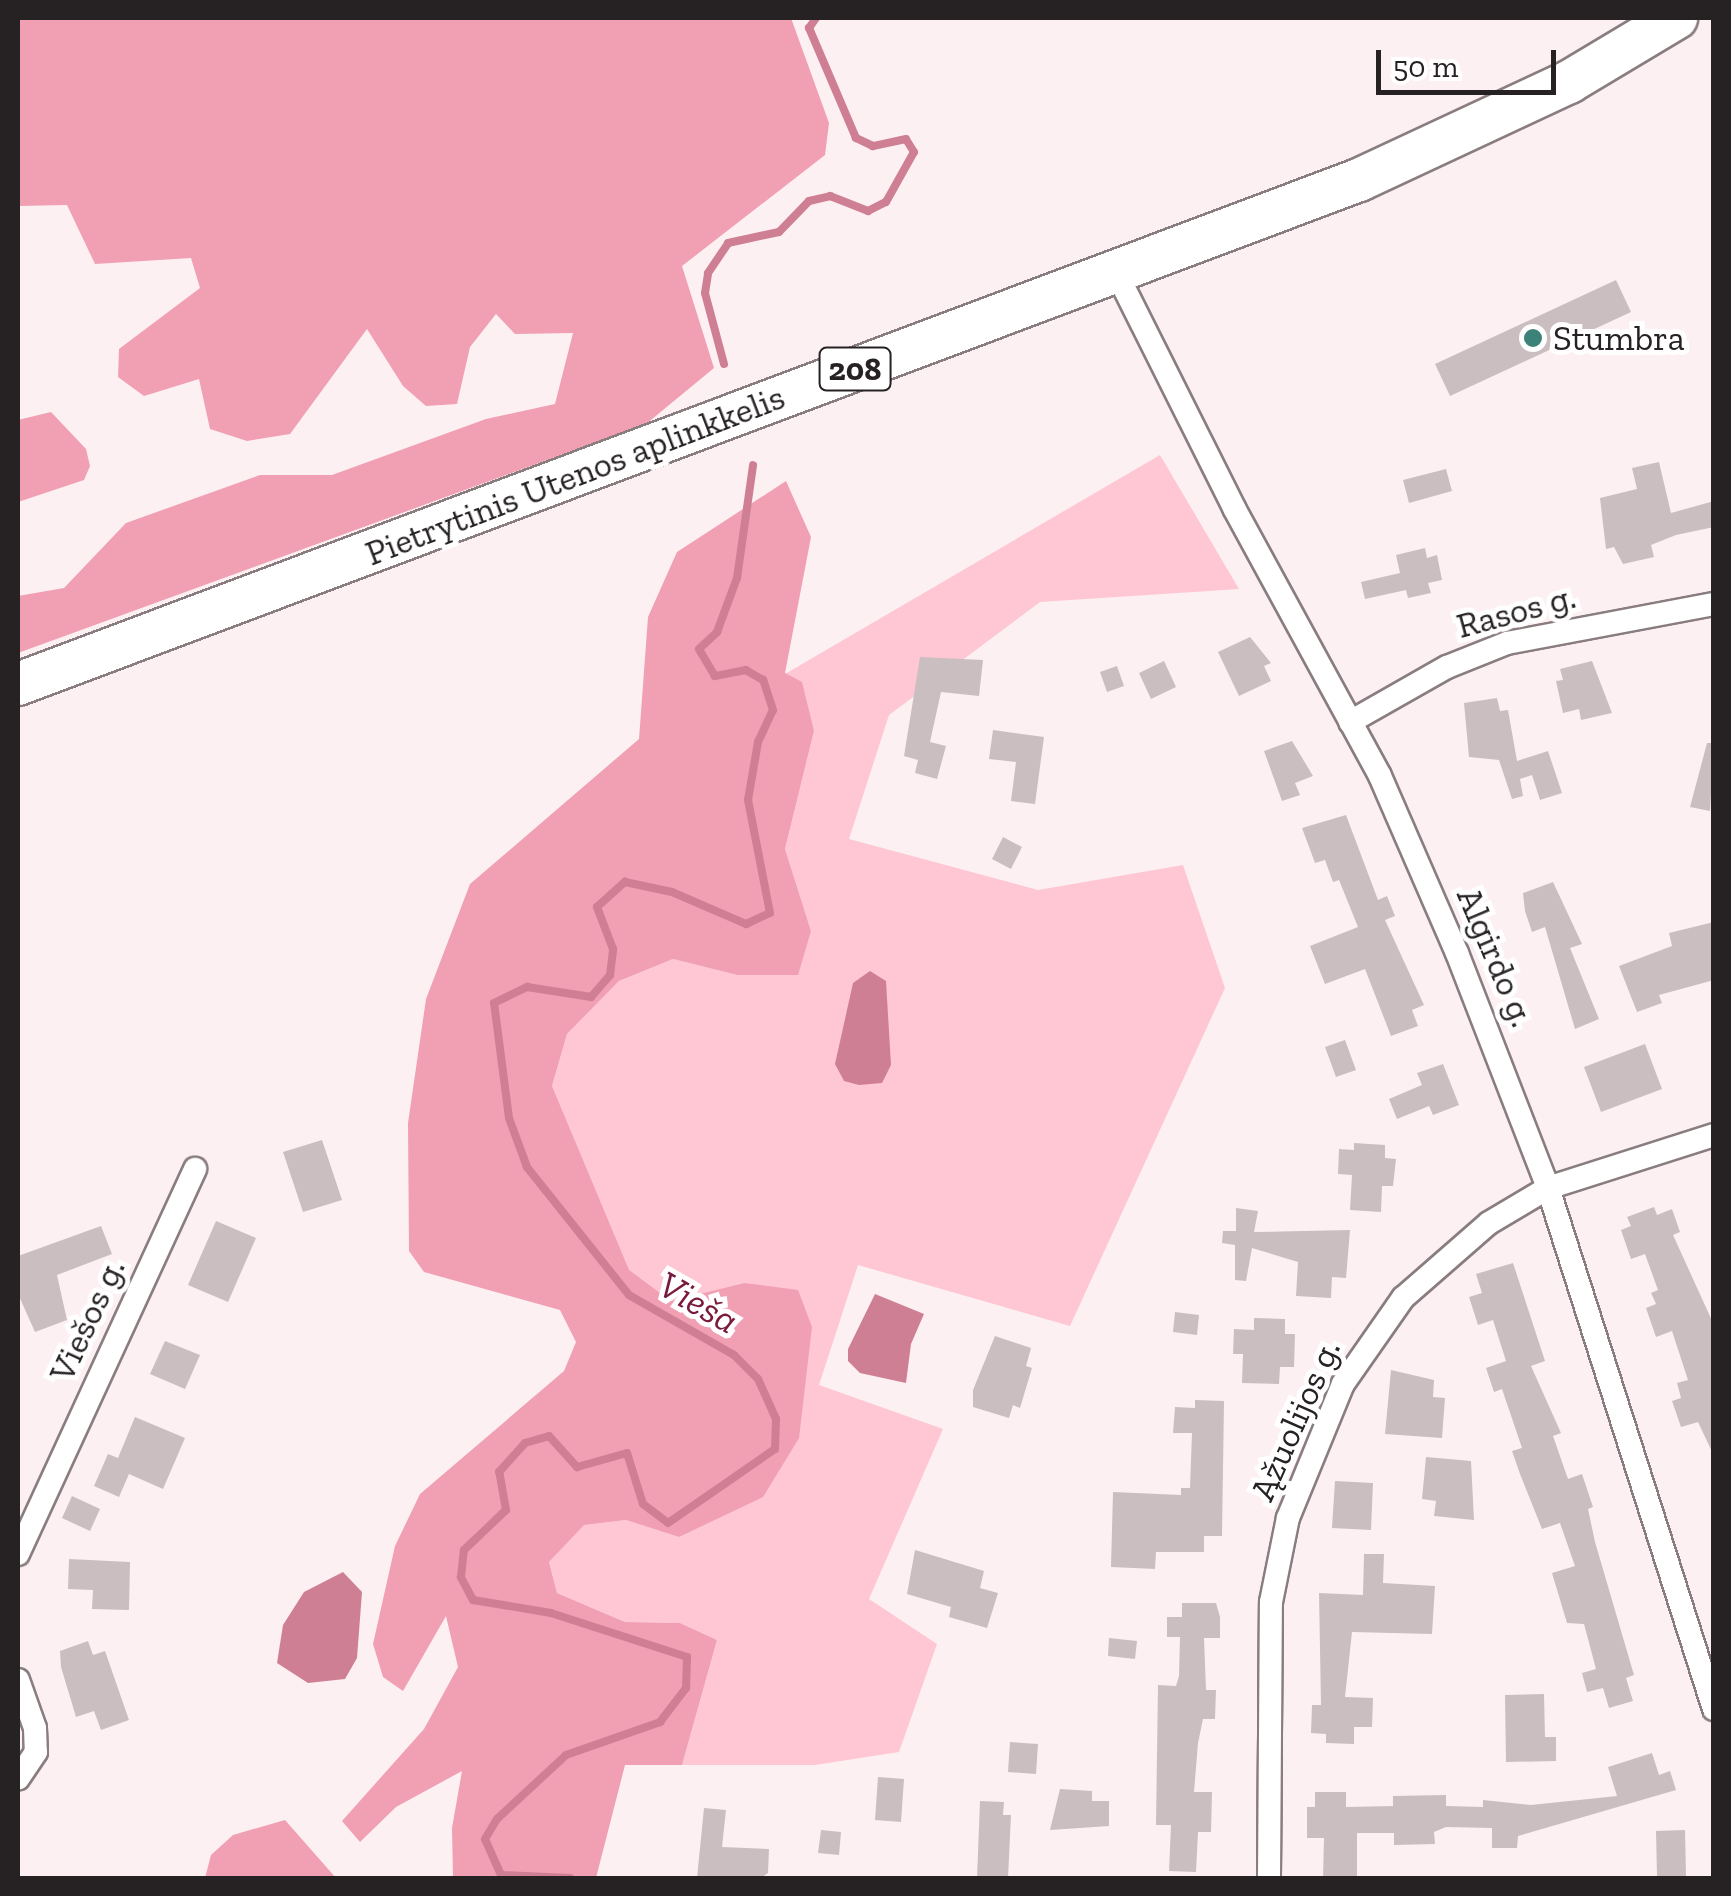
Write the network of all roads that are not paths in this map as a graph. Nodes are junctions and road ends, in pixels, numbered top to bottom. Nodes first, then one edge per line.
1 (1676, 18) edge
2 (1116, 272) junction
3 (1714, 604) edge
4 (18, 684) edge
5 (1350, 722) junction
6 (1714, 1135) edge
7 (195, 1169) dead end
8 (1548, 1188) junction
9 (18, 1554) edge
10 (18, 1680) edge
11 (1714, 1710) edge
12 (18, 1780) edge
13 (1269, 1878) edge

1 - 2 highway, Pietrytinis Utenos aplinkkelis / 208
2 - 4 highway, Pietrytinis Utenos aplinkkelis / 208
2 - 5 street, Algirdo g.
3 - 5 street, Rasos g.
5 - 8 street, Algirdo g.
6 - 8 street, Ąžuolijos g.
7 - 9 street, Viešos g.
8 - 11 street, Algirdo g.
8 - 13 street, Ąžuolijos g.
10 - 12 street

